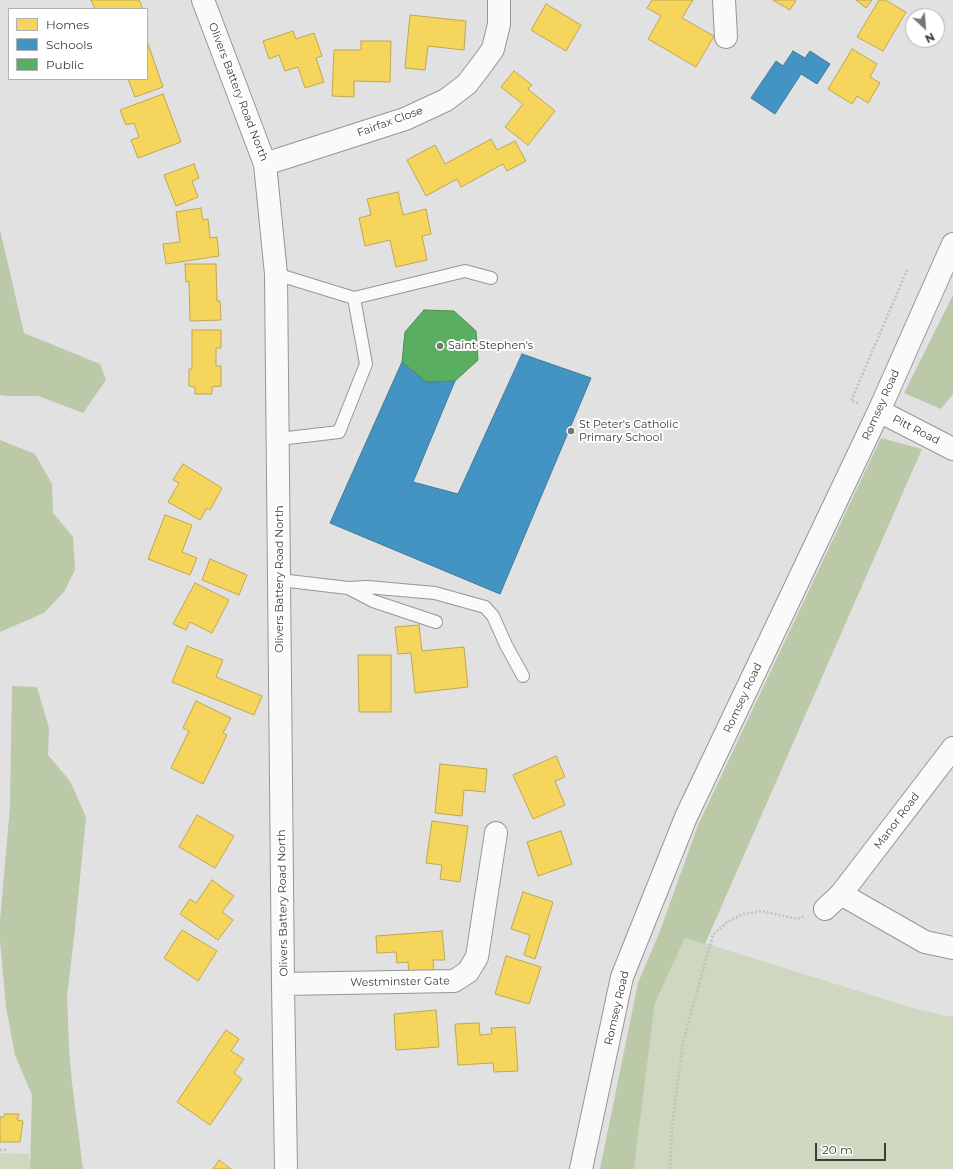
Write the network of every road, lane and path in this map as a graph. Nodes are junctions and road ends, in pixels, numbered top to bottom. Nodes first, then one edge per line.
1 (203, 0) edge
2 (499, 0) edge
3 (724, 0) edge
4 (726, 37) dead end
5 (265, 164) junction
6 (953, 244) edge
7 (908, 268) dead end
8 (276, 274) junction
9 (491, 278) dead end
10 (354, 298) junction
11 (879, 411) junction
12 (279, 439) junction
13 (953, 449) edge
14 (280, 580) junction
15 (348, 588) junction
16 (436, 622) dead end
17 (523, 676) dead end
18 (953, 748) edge
19 (496, 833) dead end
20 (841, 894) junction
21 (825, 909) joint
22 (953, 948) edge
23 (283, 984) junction
24 (0, 1150) edge
25 (7, 1150) dead end
26 (286, 1169) edge
27 (581, 1169) edge
28 (670, 1169) edge

1 - 5 street, Olivers Battery Road North
2 - 5 street, Fairfax Close
3 - 4 street
5 - 8 street, Olivers Battery Road North
6 - 11 street, Romsey Road
7 - 11 path
8 - 10 lane
8 - 12 street, Olivers Battery Road North
9 - 10 lane
10 - 12 lane
11 - 13 street, Pitt Road
11 - 27 street, Romsey Road
12 - 14 street, Olivers Battery Road North
14 - 15 lane
14 - 23 street, Olivers Battery Road North
15 - 16 lane
15 - 17 lane
18 - 20 street, Manor Road
19 - 23 street, Westminster Gate
20 - 21 street, Manor Road
20 - 22 street
21 - 28 path
23 - 26 street, Olivers Battery Road North
24 - 25 path

